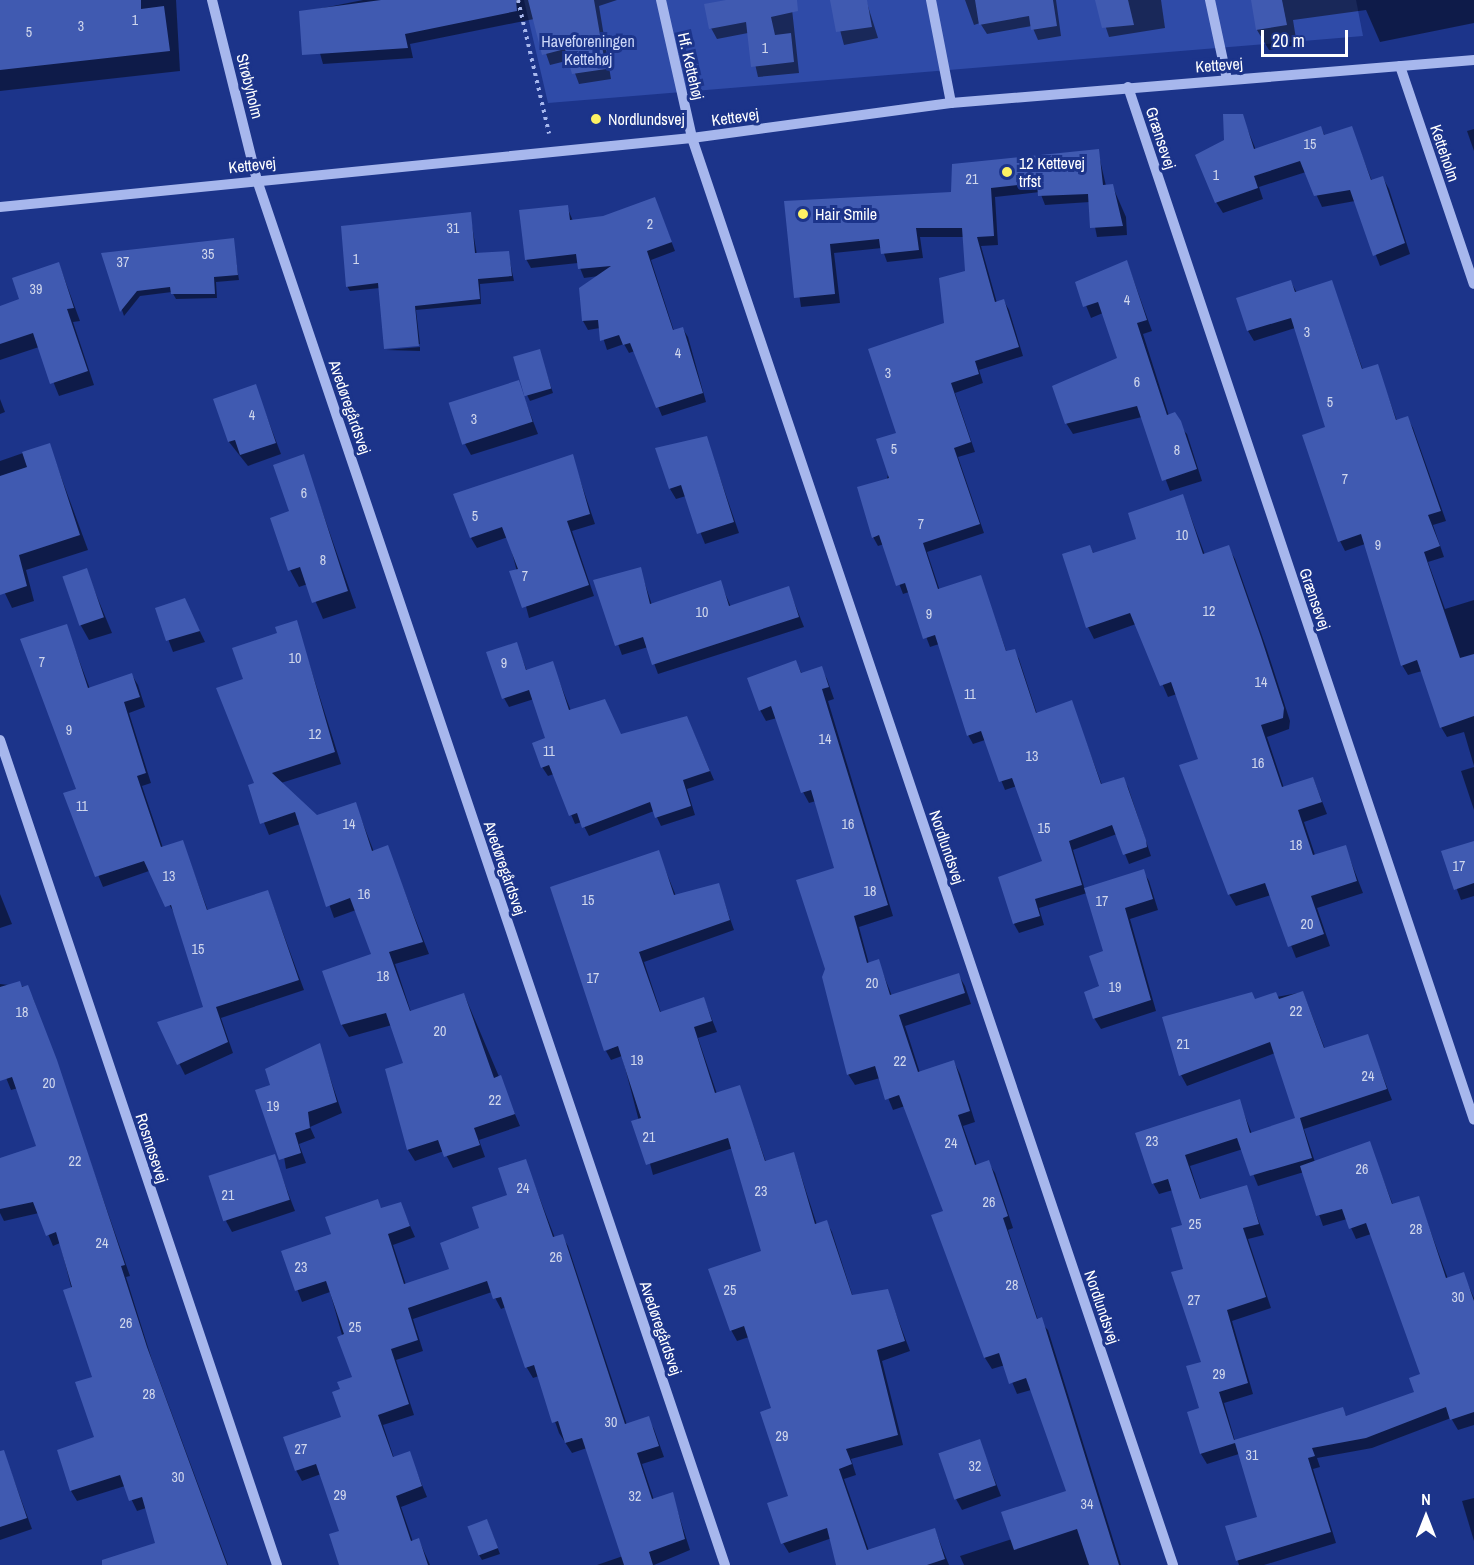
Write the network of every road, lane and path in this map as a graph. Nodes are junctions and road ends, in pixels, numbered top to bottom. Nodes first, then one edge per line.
1 (212, 0) edge
2 (518, 0) edge
3 (661, 0) edge
4 (932, 0) edge
5 (1210, 0) edge
6 (1474, 60) edge
7 (1400, 66) junction
8 (1227, 79) junction
9 (1128, 87) junction
10 (951, 104) junction
11 (544, 112) dead end
12 (692, 138) junction
13 (257, 180) junction
14 (0, 207) edge
15 (1474, 284) edge
16 (0, 740) edge
17 (1474, 1120) edge
18 (276, 1565) edge
19 (725, 1565) edge
20 (1173, 1565) edge

1 - 13 street, Strøbyholm
2 - 11 path
3 - 12 street, Hf. Kettehøj
4 - 10 street
5 - 8 street
6 - 7 street, Kettevej
7 - 8 street, Kettevej
7 - 15 street, Ketteholm
8 - 9 street, Kettevej
9 - 10 street, Kettevej
9 - 17 street, Grænsevej
10 - 12 street, Kettevej
12 - 13 street, Kettevej
12 - 20 street, Nordlundsvej
13 - 14 street, Kettevej
13 - 19 street, Avedøregårdsvej
16 - 18 street, Rosmosevej

